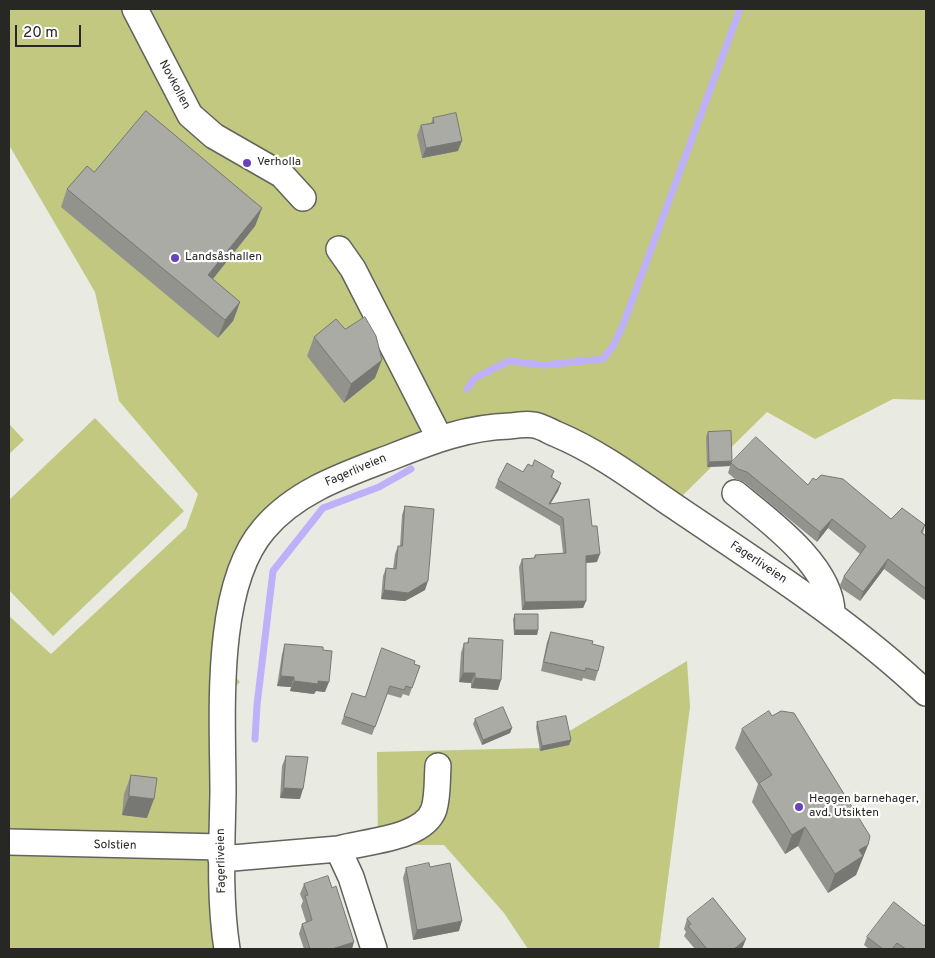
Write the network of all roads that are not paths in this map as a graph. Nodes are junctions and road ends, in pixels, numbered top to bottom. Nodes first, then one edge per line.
1 (134, 9) edge
2 (303, 198) dead end
3 (339, 249) dead end
4 (440, 439) junction
5 (735, 493) dead end
6 (832, 614) junction
7 (926, 693) edge
8 (438, 766) dead end
9 (9, 842) edge
10 (338, 849) junction
11 (221, 853) junction
12 (228, 949) edge
13 (374, 949) edge

1 - 2 street, Novkollen
3 - 4 street
4 - 6 street, Fagerliveien
4 - 11 street, Fagerliveien
5 - 6 street
6 - 7 street, Fagerliveien
8 - 10 street, Solstien
9 - 11 street, Solstien
10 - 11 street, Solstien
10 - 13 street
11 - 12 street, Fagerliveien

